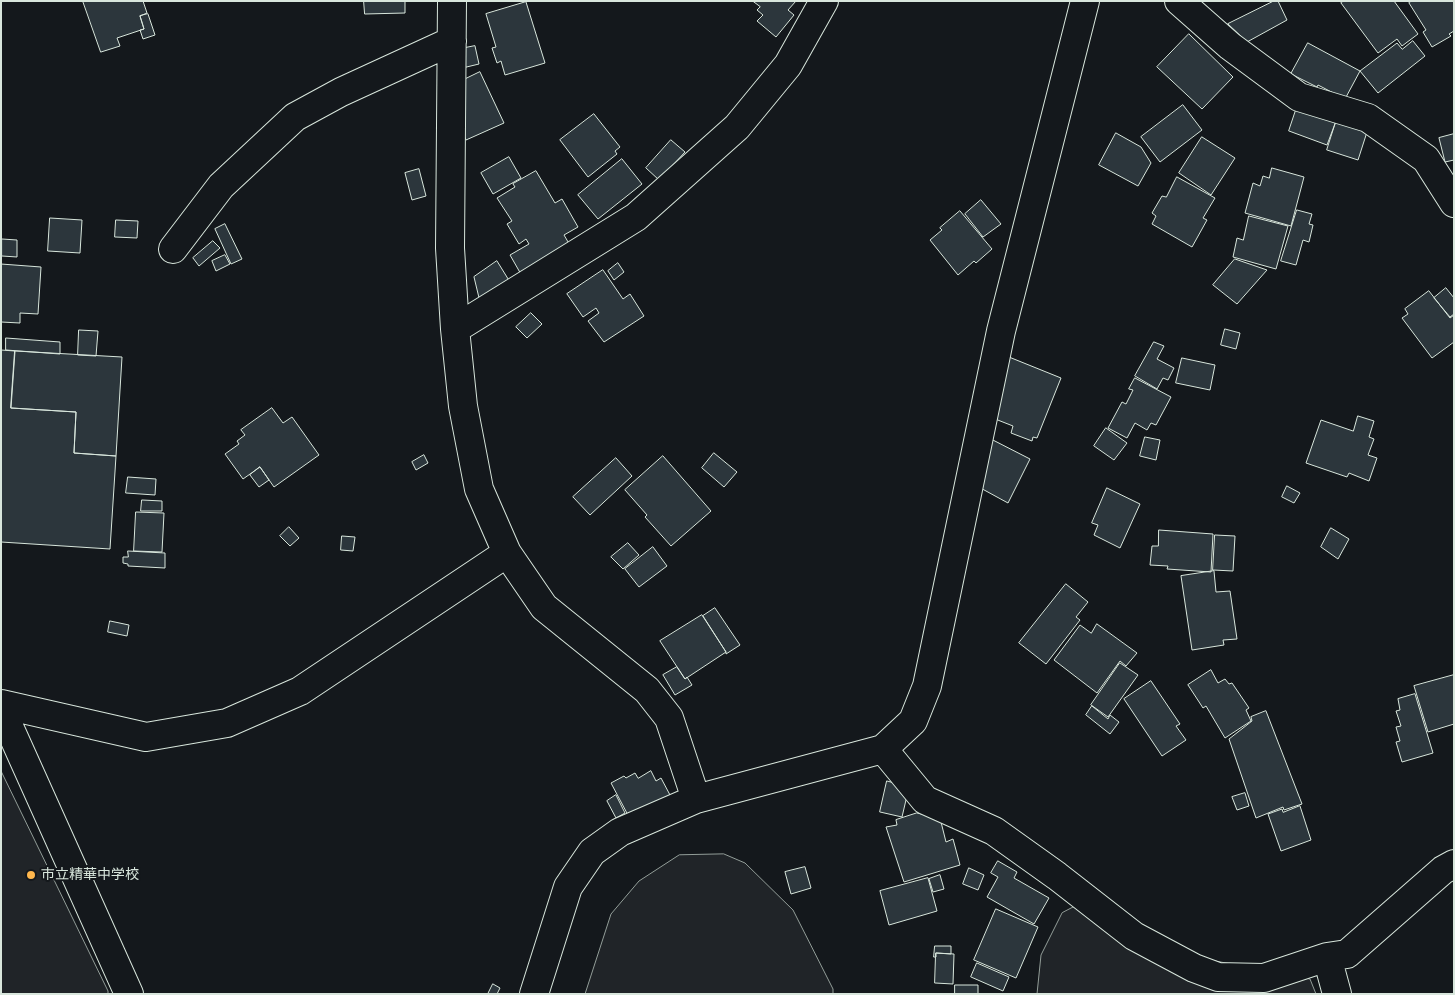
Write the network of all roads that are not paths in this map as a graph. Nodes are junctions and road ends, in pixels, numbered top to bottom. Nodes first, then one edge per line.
1 (452, 1) edge
2 (824, 1) edge
3 (1085, 1) edge
4 (1179, 1) edge
5 (452, 41) junction
6 (1454, 203) edge
7 (173, 249) dead end
8 (455, 329) junction
9 (506, 553) junction
10 (1, 704) edge
11 (1, 709) edge
12 (883, 748) junction
13 (696, 799) junction
14 (1454, 864) edge
15 (1327, 957) junction
16 (129, 994) edge
17 (534, 994) edge
18 (1337, 994) edge

1 - 5 street
2 - 8 street
3 - 12 street
4 - 6 street
5 - 7 street
5 - 8 street
8 - 9 street
9 - 10 street
9 - 13 street
11 - 16 street
12 - 13 street
12 - 15 street
13 - 17 street
14 - 15 street
15 - 18 street

